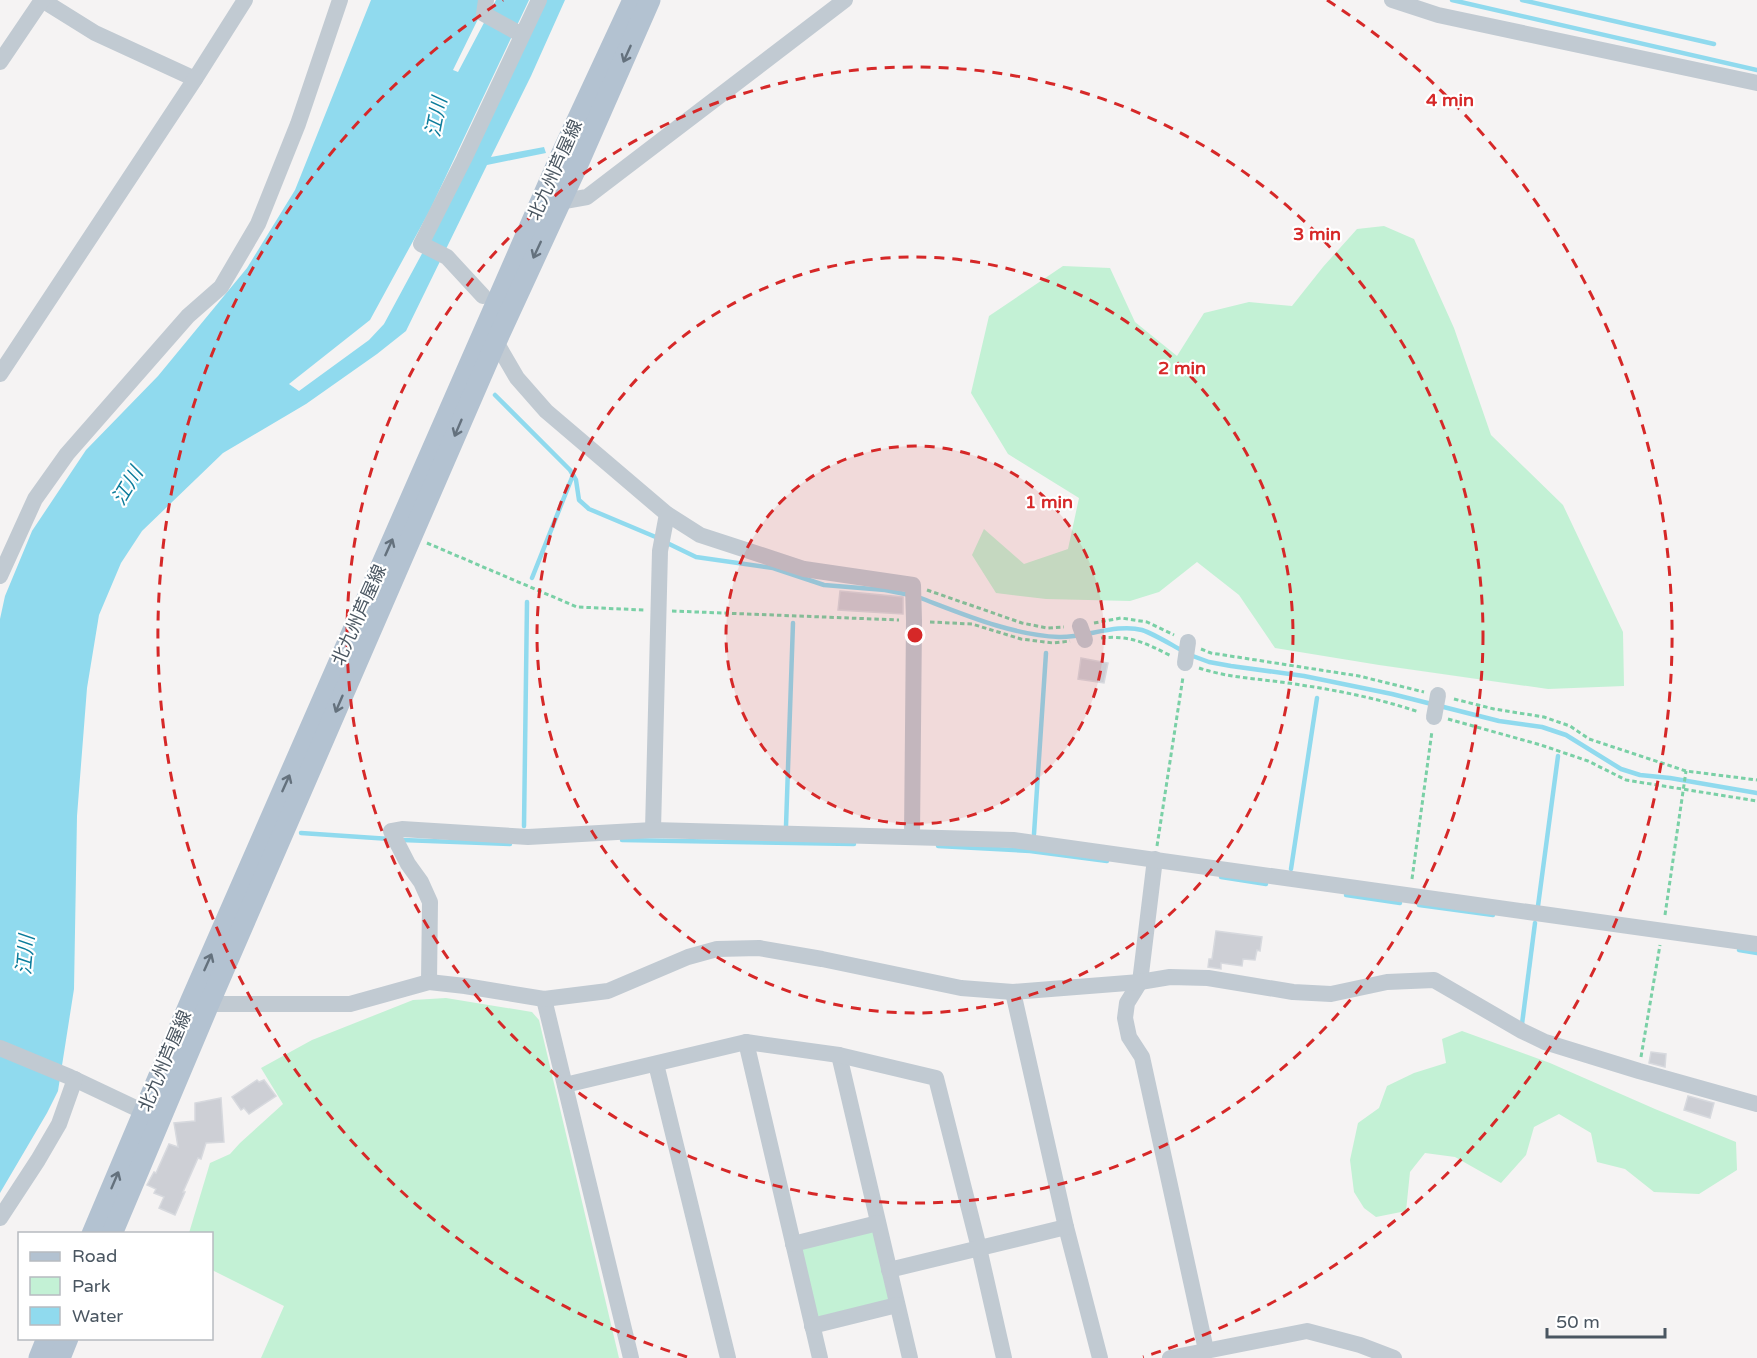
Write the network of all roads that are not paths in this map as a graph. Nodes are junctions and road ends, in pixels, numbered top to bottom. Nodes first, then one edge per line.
1 (42, 0) edge
2 (245, 0) edge
3 (340, 0) edge
4 (486, 0) edge
5 (539, 0) edge
6 (633, 0) edge
7 (650, 0) edge
8 (845, 0) edge
9 (1392, 0) edge
10 (522, 35) junction
11 (0, 62) edge
12 (195, 79) junction
13 (1757, 83) edge
14 (551, 199) junction
15 (483, 296) dead end
16 (496, 342) junction
17 (0, 374) edge
18 (668, 514) junction
19 (0, 576) edge
20 (1188, 642) road end
21 (1185, 663) road end
22 (1438, 695) dead end
23 (1434, 717) road end
24 (653, 831) junction
25 (912, 837) junction
26 (1155, 859) junction
27 (1757, 944) edge
28 (429, 982) junction
29 (1140, 982) junction
30 (1013, 992) junction
31 (544, 999) junction
32 (200, 1002) junction
33 (746, 1042) junction
34 (0, 1048) edge
35 (839, 1055) junction
36 (656, 1064) junction
37 (73, 1078) junction
38 (565, 1084) junction
39 (1757, 1104) edge
40 (144, 1112) junction
41 (0, 1218) edge
42 (878, 1223) junction
43 (1066, 1227) junction
44 (92, 1232) edge
45 (112, 1232) edge
46 (793, 1244) junction
47 (979, 1248) junction
48 (889, 1270) junction
49 (897, 1305) junction
50 (812, 1326) junction
51 (46, 1340) edge
52 (67, 1340) edge
53 (1206, 1350) junction
54 (39, 1358) edge
55 (60, 1358) edge
56 (631, 1358) edge
57 (728, 1358) edge
58 (820, 1358) edge
59 (910, 1358) edge
60 (1004, 1358) edge
61 (1100, 1358) edge
62 (1170, 1358) edge
63 (1394, 1358) edge

1 - 11 street
1 - 12 street
2 - 12 street
3 - 19 street
4 - 10 street
5 - 10 street
6 - 14 main road, 北九州芦屋線
7 -> 14 main road, 北九州芦屋線
8 - 14 street
9 - 13 street
10 - 15 street
12 - 17 street
14 -> 16 main road, 北九州芦屋線
32 -> 14 main road, 北九州芦屋線
16 - 18 street
16 -> 32 main road, 北九州芦屋線
18 - 24 street
18 - 25 street
20 - 21 street
22 - 23 street
24 - 25 street
24 - 28 street
25 - 26 street
26 - 27 street
26 - 29 street
28 - 31 street
28 - 32 street
29 - 30 street
29 - 39 street
29 - 53 street
30 - 31 street
30 - 43 street
31 - 38 street
32 - 40 main road, 北九州芦屋線
32 - 45 main road, 北九州芦屋線
33 - 35 street
33 - 36 street
33 - 46 street
34 - 37 street
35 - 42 street
35 - 47 street
36 - 38 street
36 - 57 street
37 - 40 street
37 - 41 street
38 - 56 street
44 -> 40 main road, 北九州芦屋線
42 - 46 street
42 - 48 street
43 - 47 street
43 - 61 street
46 - 50 street
47 - 48 street
47 - 60 street
48 - 49 street
49 - 50 street
49 - 59 street
50 - 58 street
51 - 54 main road
52 - 55 main road
53 - 62 street
53 - 63 street

